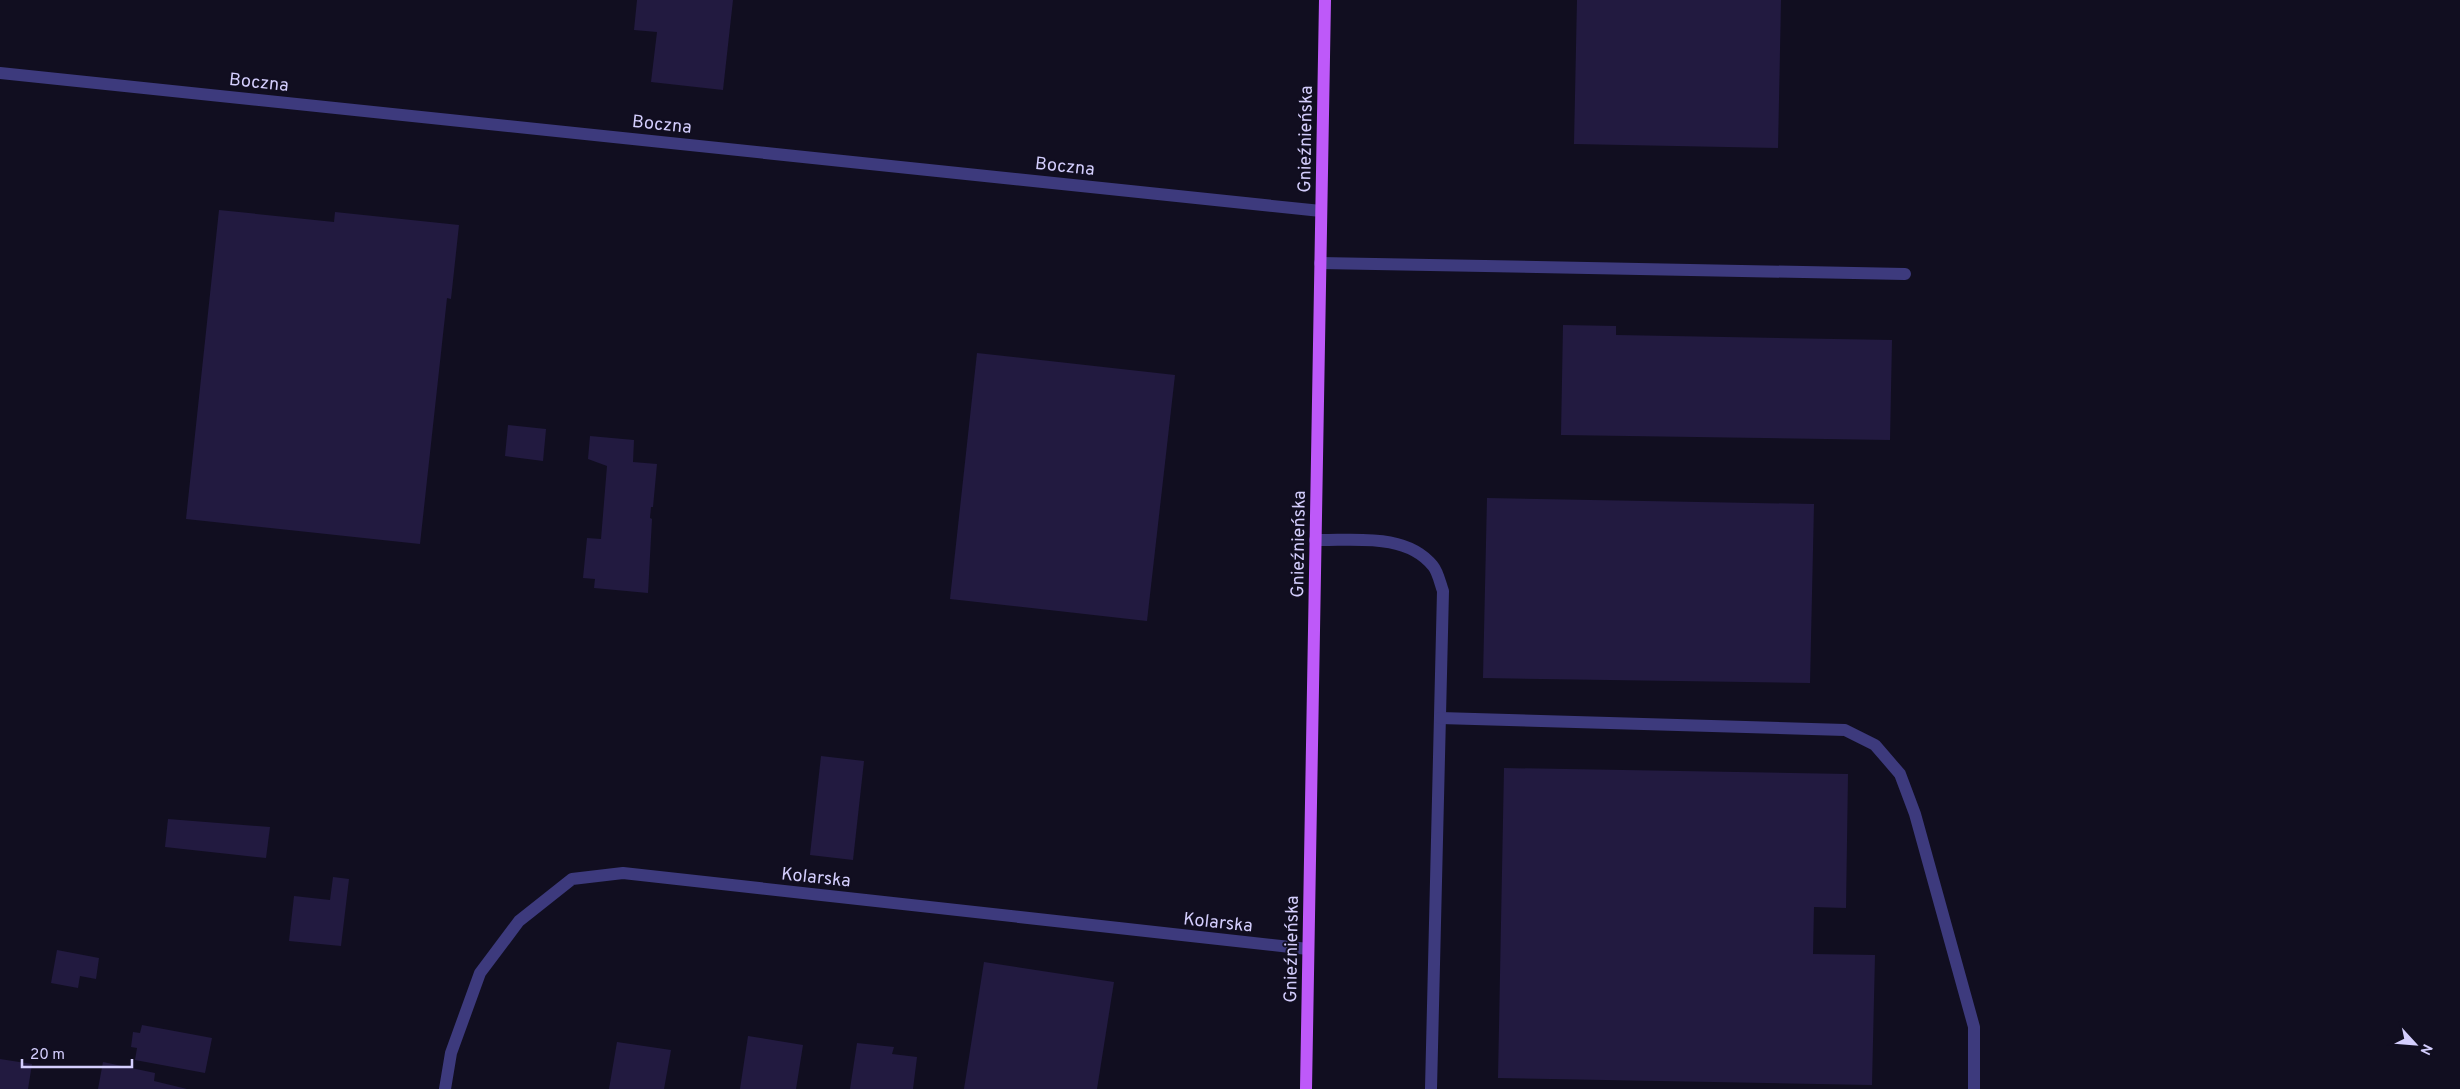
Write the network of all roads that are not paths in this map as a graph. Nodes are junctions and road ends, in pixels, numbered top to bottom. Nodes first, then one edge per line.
1 (1325, 0) edge
2 (0, 73) edge
3 (1321, 211) junction
4 (1320, 263) junction
5 (1905, 274) dead end
6 (1315, 540) junction
7 (1440, 718) junction
8 (1308, 949) junction
9 (445, 1089) edge
10 (1306, 1089) edge
11 (1432, 1089) edge
12 (1974, 1089) edge

1 - 3 main road, Gnieźnieńska
2 - 3 street, Boczna
3 - 4 main road, Gnieźnieńska
4 - 5 street
4 - 6 main road, Gnieźnieńska
6 - 7 street
6 - 8 main road, Gnieźnieńska
7 - 11 street
7 - 12 street
8 - 9 street, Kolarska
8 - 10 main road, Gnieźnieńska

